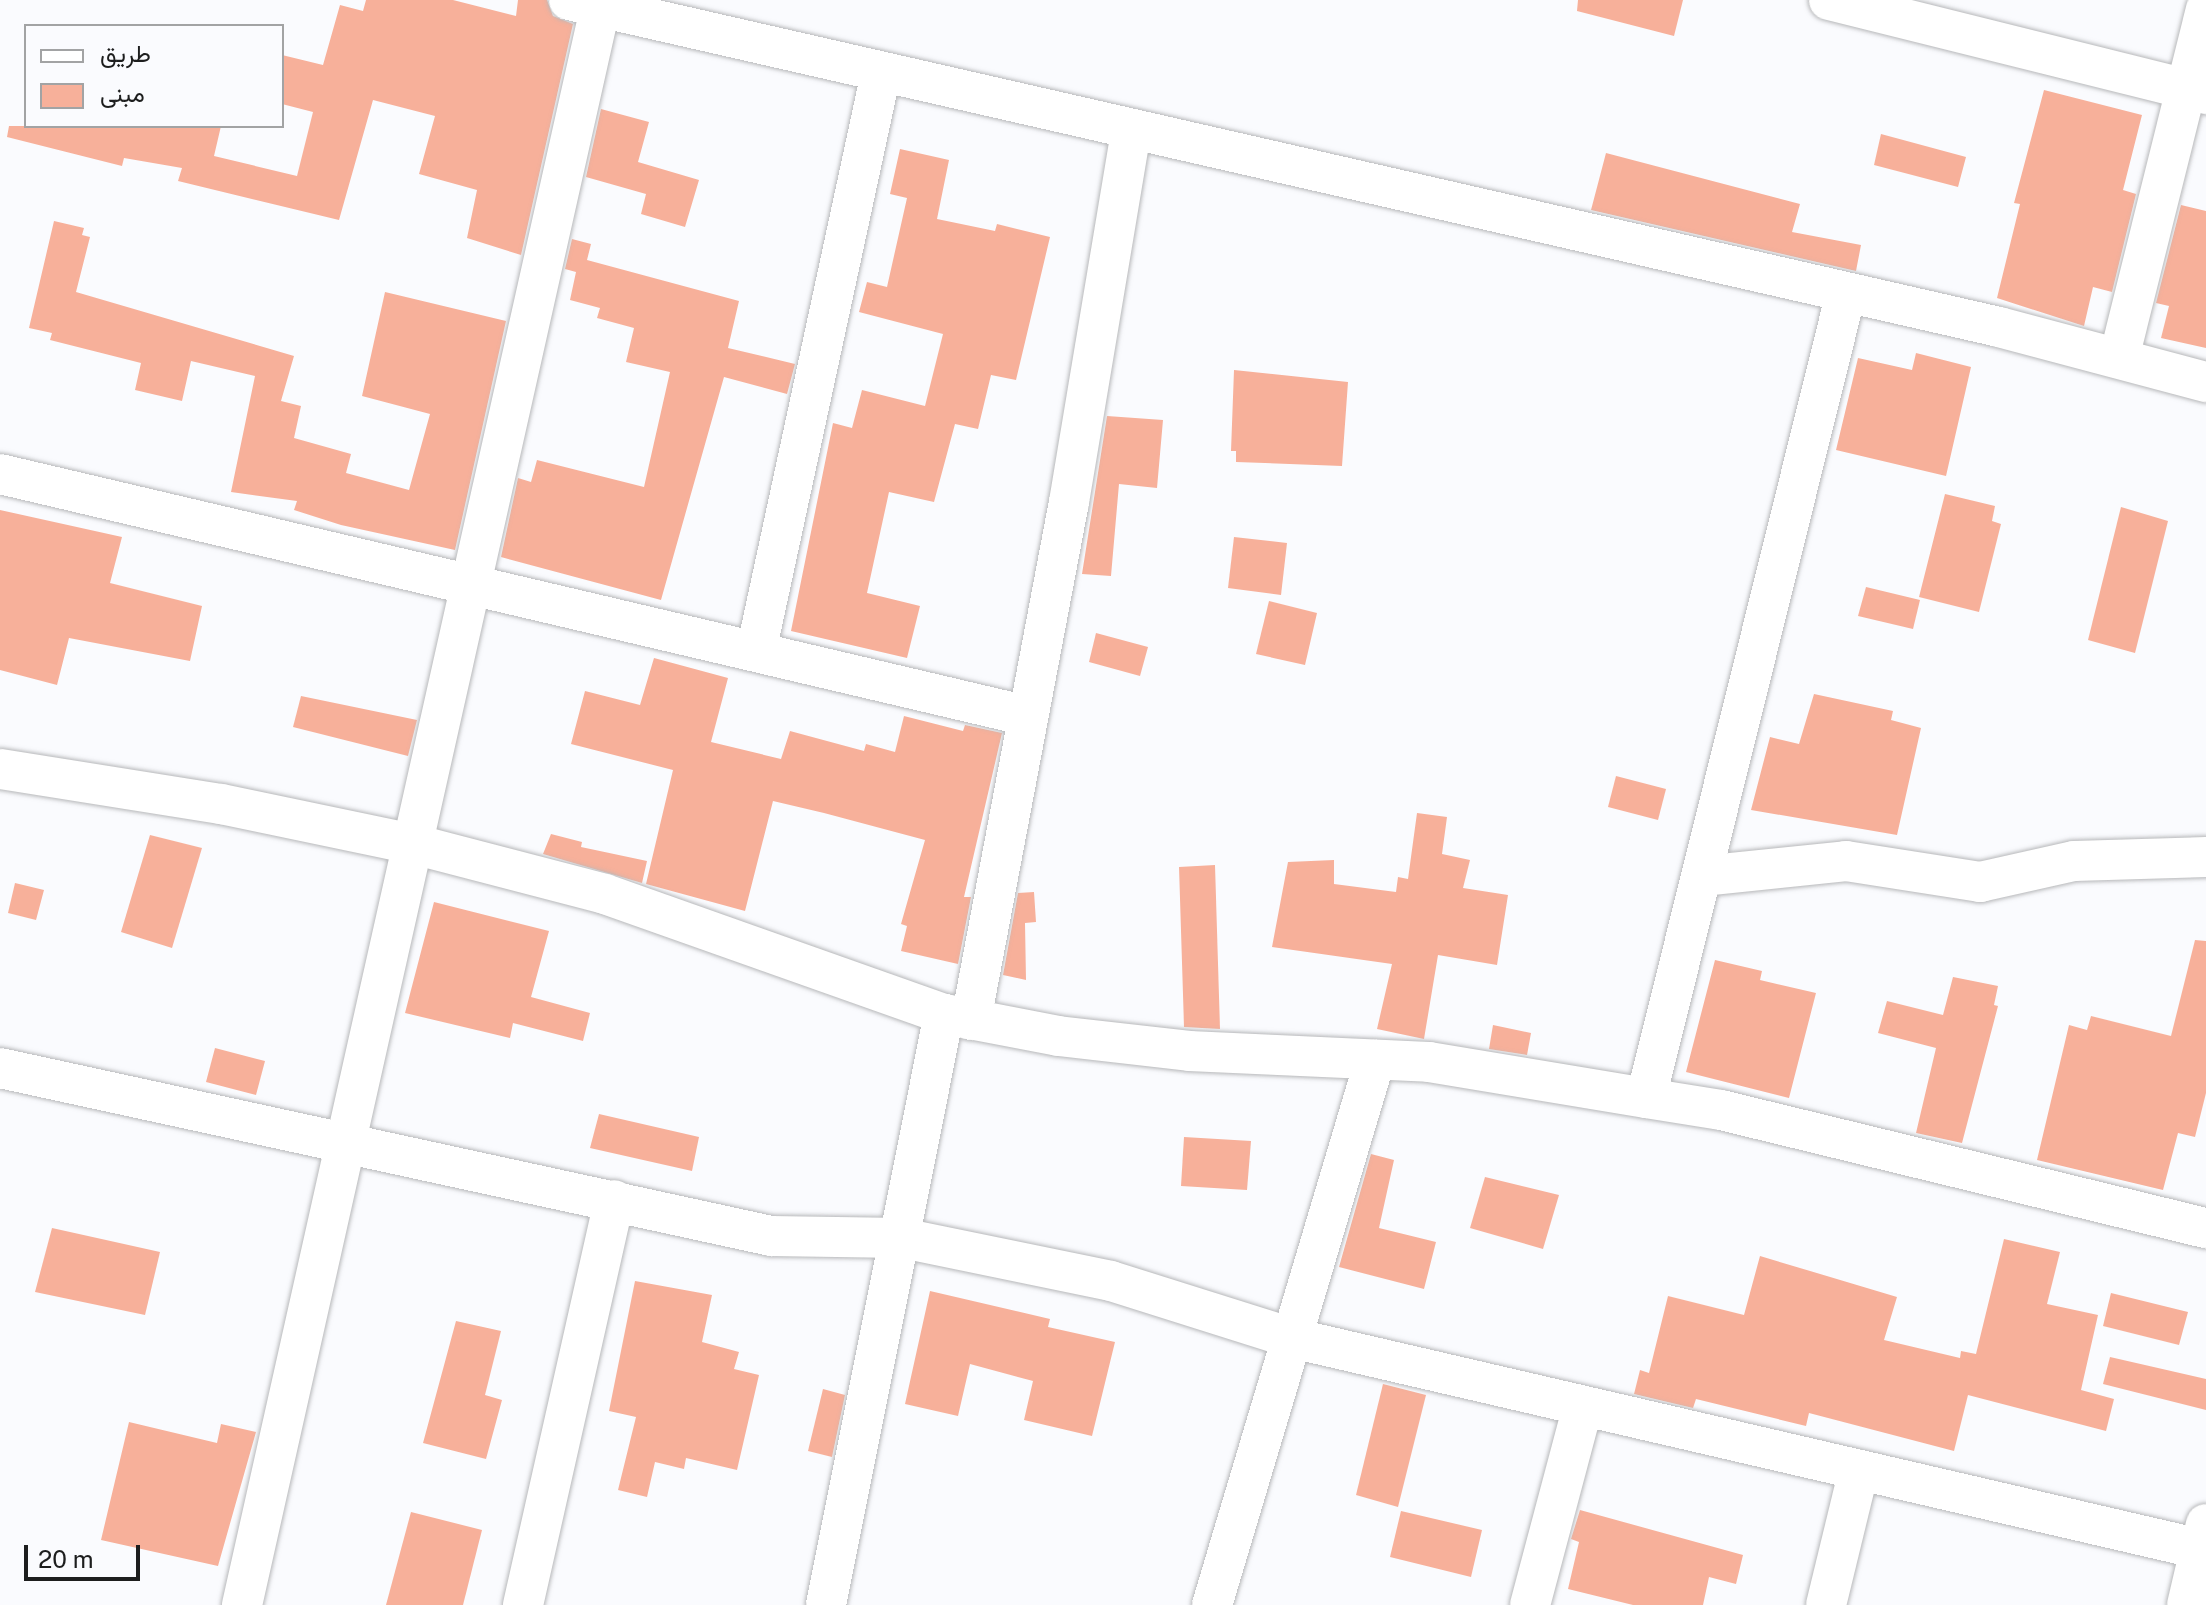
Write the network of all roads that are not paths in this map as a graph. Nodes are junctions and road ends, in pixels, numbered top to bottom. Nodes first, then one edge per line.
1 (1829, 0) edge
2 (585, 4) edge
3 (2206, 9) edge
4 (881, 73) junction
5 (2196, 92) edge
6 (1131, 130) junction
7 (1846, 293) junction
8 (2119, 358) junction
9 (2206, 382) edge
10 (0, 474) edge
11 (471, 585) junction
12 (756, 652) junction
13 (1028, 716) junction
14 (0, 769) edge
15 (413, 844) junction
16 (2206, 857) edge
17 (1702, 876) junction
18 (958, 1017) junction
19 (1375, 1060) junction
20 (0, 1068) edge
21 (1646, 1098) junction
22 (346, 1141) junction
23 (614, 1200) junction
24 (2206, 1228) edge
25 (902, 1238) junction
26 (1292, 1338) junction
27 (1583, 1406) junction
28 (1859, 1470) junction
29 (2203, 1536) edge
30 (242, 1605) edge
31 (523, 1605) edge
32 (826, 1605) edge
33 (1212, 1605) edge
34 (1530, 1605) edge
35 (1826, 1605) edge
36 (2187, 1605) edge

1 - 5 street
2 - 4 street
2 - 11 street
3 - 5 street
4 - 6 street
4 - 12 street
5 - 8 street
6 - 7 street
6 - 13 street
7 - 8 street
7 - 17 street
8 - 9 street
10 - 11 street
11 - 12 street
11 - 15 street
12 - 13 street
13 - 18 street
14 - 15 street
15 - 18 street
15 - 22 street
16 - 17 street
17 - 21 street
18 - 19 street
18 - 25 street
19 - 21 street
19 - 26 street
20 - 22 street
21 - 24 street
22 - 23 street
22 - 30 street
23 - 25 street
23 - 31 street
25 - 26 street
25 - 32 street
26 - 27 street
26 - 33 street
27 - 28 street
27 - 34 street
28 - 29 street
28 - 35 street
29 - 36 street

